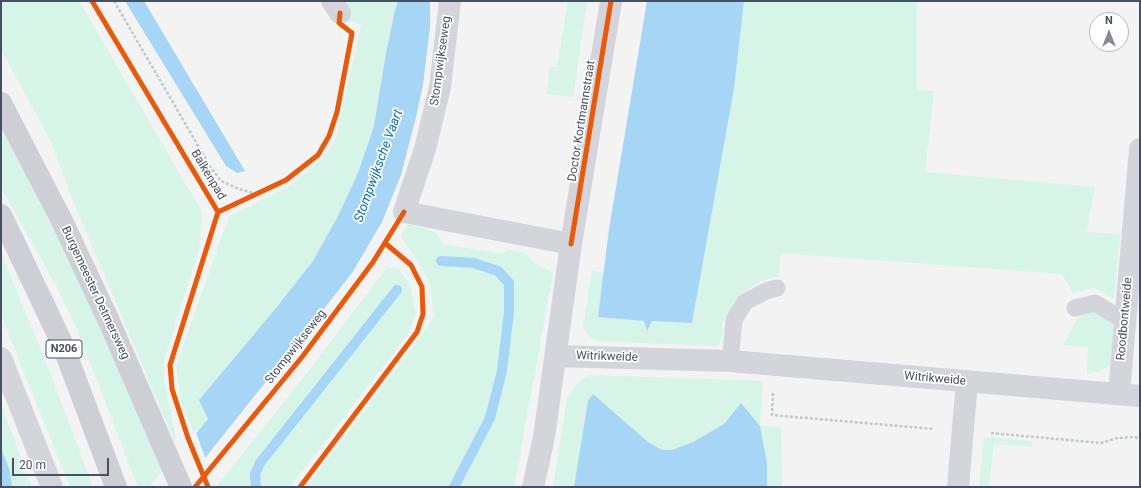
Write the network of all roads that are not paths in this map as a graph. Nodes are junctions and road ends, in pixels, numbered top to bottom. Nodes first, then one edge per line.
1 (450, 1) edge
2 (611, 1) edge
3 (1, 103) edge
4 (1140, 149) edge
5 (1, 215) edge
6 (571, 244) junction
7 (777, 288) dead end
8 (1076, 308) dead end
9 (1125, 321) junction
10 (556, 356) junction
11 (1, 358) edge
12 (730, 361) junction
13 (967, 381) junction
14 (1119, 394) junction
15 (1140, 396) edge
16 (52, 487) edge
17 (116, 487) edge
18 (181, 487) edge
19 (533, 487) edge
20 (958, 487) edge

1 - 6 street, Stompwijkseweg
2 - 6 street, Doctor Kortmannstraat
3 - 18 main road, Burgemeester Detmersweg
4 - 9 street, Roodbontweide
5 - 17 main road, N206
6 - 10 street, Doctor Kortmannstraat
7 - 12 lane
8 - 9 lane
9 - 14 street, Roodbontweide
10 - 12 street, Witrikweide
10 - 19 street, Doctor Kortmannstraat
11 - 16 street
12 - 13 street, Witrikweide
13 - 14 street, Witrikweide
13 - 20 street
14 - 15 street, Witrikweide

